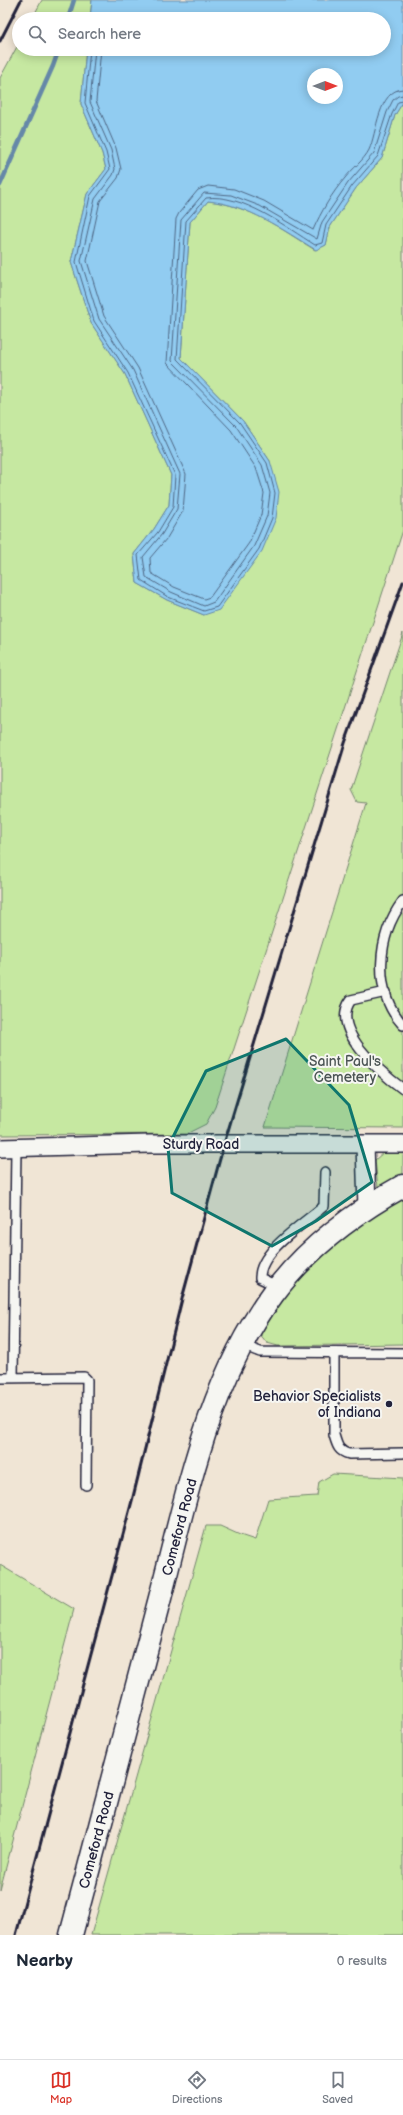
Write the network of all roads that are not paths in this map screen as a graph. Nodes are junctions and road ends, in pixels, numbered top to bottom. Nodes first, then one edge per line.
1 (403, 901) edge
2 (386, 992) junction
3 (403, 1025) edge
4 (403, 1089) edge
5 (365, 1144) junction
6 (403, 1144) edge
7 (8, 1148) edge
8 (325, 1172) dead end
9 (403, 1186) edge
10 (367, 1207) junction
11 (279, 1287) junction
12 (242, 1345) junction
13 (334, 1353) junction
14 (403, 1353) edge
15 (0, 1378) edge
16 (13, 1378) junction
17 (403, 1453) edge
18 (86, 1485) dead end
19 (71, 1935) edge

1 - 2 lane
2 - 3 lane
2 - 4 lane
5 - 6 street, Sturdy Road
5 - 7 street, Sturdy Road
5 - 10 street
7 - 16 lane
8 - 11 lane
9 - 10 street, Comeford Road
10 - 11 street, Comeford Road
11 - 12 street, Comeford Road
12 - 13 lane
12 - 19 street, Comeford Road
13 - 14 lane
13 - 17 lane
15 - 16 lane
16 - 18 lane

